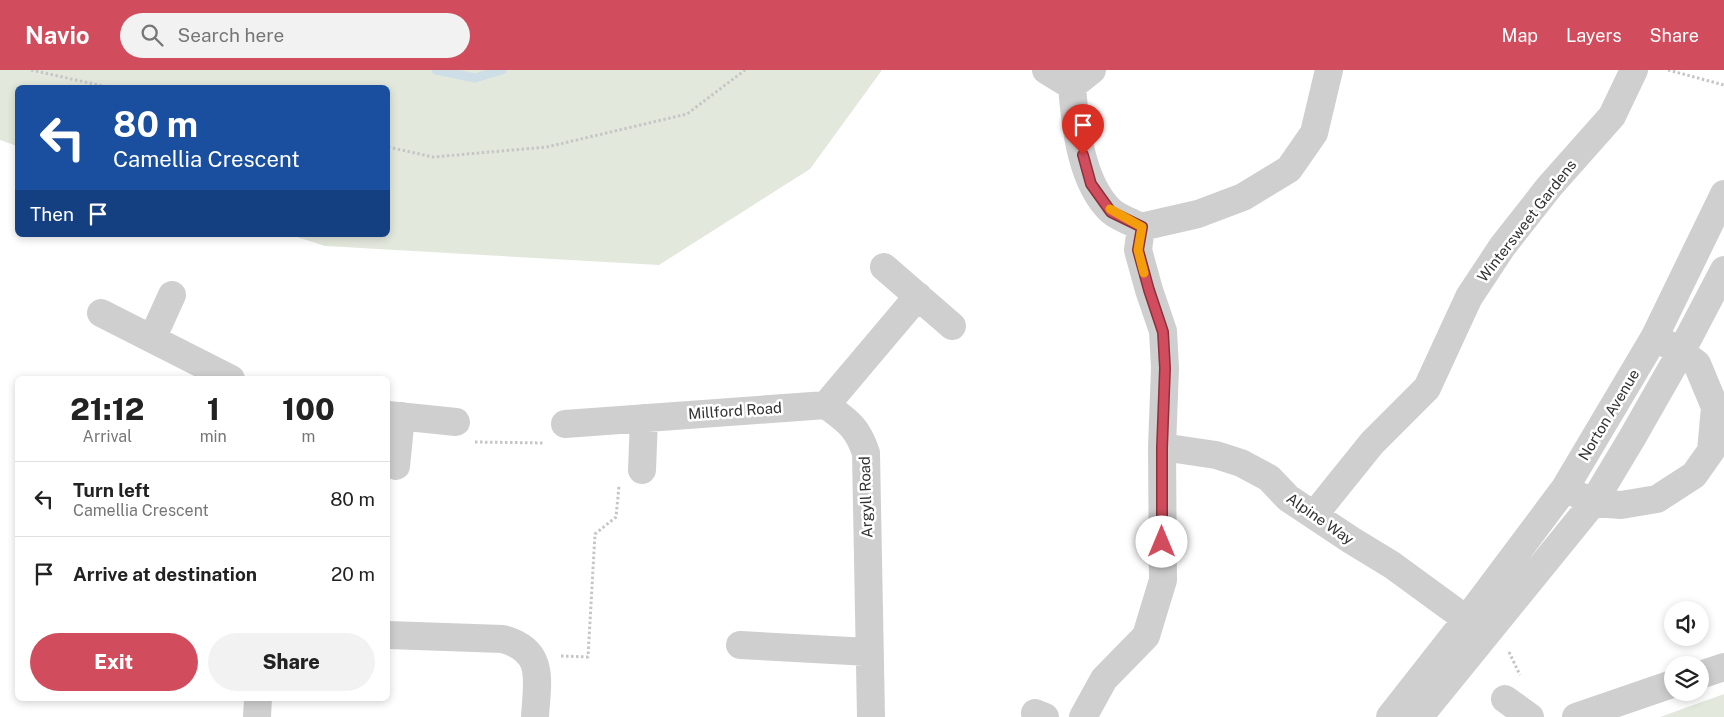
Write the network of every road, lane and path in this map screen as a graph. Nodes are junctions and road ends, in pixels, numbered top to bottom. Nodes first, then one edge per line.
1 (31, 70) edge
2 (745, 70) edge
3 (1046, 70) edge
4 (1329, 70) edge
5 (1634, 70) edge
6 (1668, 70) edge
7 (1082, 78) edge
8 (98, 85) edge
9 (1724, 85) edge
10 (390, 147) edge
11 (1724, 194) edge
12 (1142, 227) junction
13 (884, 266) dead end
14 (1724, 270) edge
15 (172, 295) dead end
16 (918, 296) junction
17 (101, 313) dead end
18 (952, 326) dead end
19 (1654, 338) junction
20 (152, 339) junction
21 (1682, 352) junction
22 (224, 376) edge
23 (826, 405) junction
24 (394, 416) edge
25 (644, 418) junction
26 (456, 422) joint
27 (565, 424) joint
28 (1162, 448) junction
29 (396, 466) dead end
30 (642, 470) joint
31 (1565, 488) junction
32 (1593, 503) junction
33 (1314, 515) junction
34 (1476, 627) junction
35 (390, 635) edge
36 (740, 645) dead end
37 (870, 652) junction
38 (531, 655) junction
39 (1724, 667) edge
40 (1709, 672) edge
41 (1521, 676) dead end
42 (1664, 687) edge
43 (1505, 700) dead end
44 (258, 701) edge
45 (257, 717) edge
46 (535, 717) edge
47 (871, 717) edge
48 (1083, 717) edge
49 (1390, 717) edge
50 (1419, 717) edge
51 (1530, 717) edge
52 (1576, 717) edge

1 - 8 path
2 - 10 path
3 - 7 street
4 - 12 street
5 - 33 street, Wintersweet Gardens
6 - 9 path
7 - 12 street
11 - 19 street, Norton Avenue
12 - 28 street
13 - 16 street
14 - 21 street, Norton Avenue
15 - 20 street
16 - 18 street
16 - 23 street
17 - 20 street
19 - 21 street
19 - 31 street, Norton Avenue
20 - 22 street
21 - 32 street, Norton Avenue
21 - 32 street
23 - 25 street, Millford Road
23 - 37 street, Argyll Road
24 - 26 street
24 - 29 street
25 - 27 street, Millford Road
25 - 30 street
26 - 27 path
28 - 33 street, Alpine Way
28 - 48 street
30 - 38 path
31 - 32 street
31 - 34 street, Norton Avenue
32 - 34 street, Norton Avenue
33 - 34 street, Alpine Way
34 - 41 path
34 - 49 street, Norton Avenue
34 - 50 street, Norton Avenue
35 - 38 street
36 - 37 street
37 - 47 street, Argyll Road
38 - 46 street
39 - 40 street
42 - 52 street
43 - 51 street
44 - 45 street

